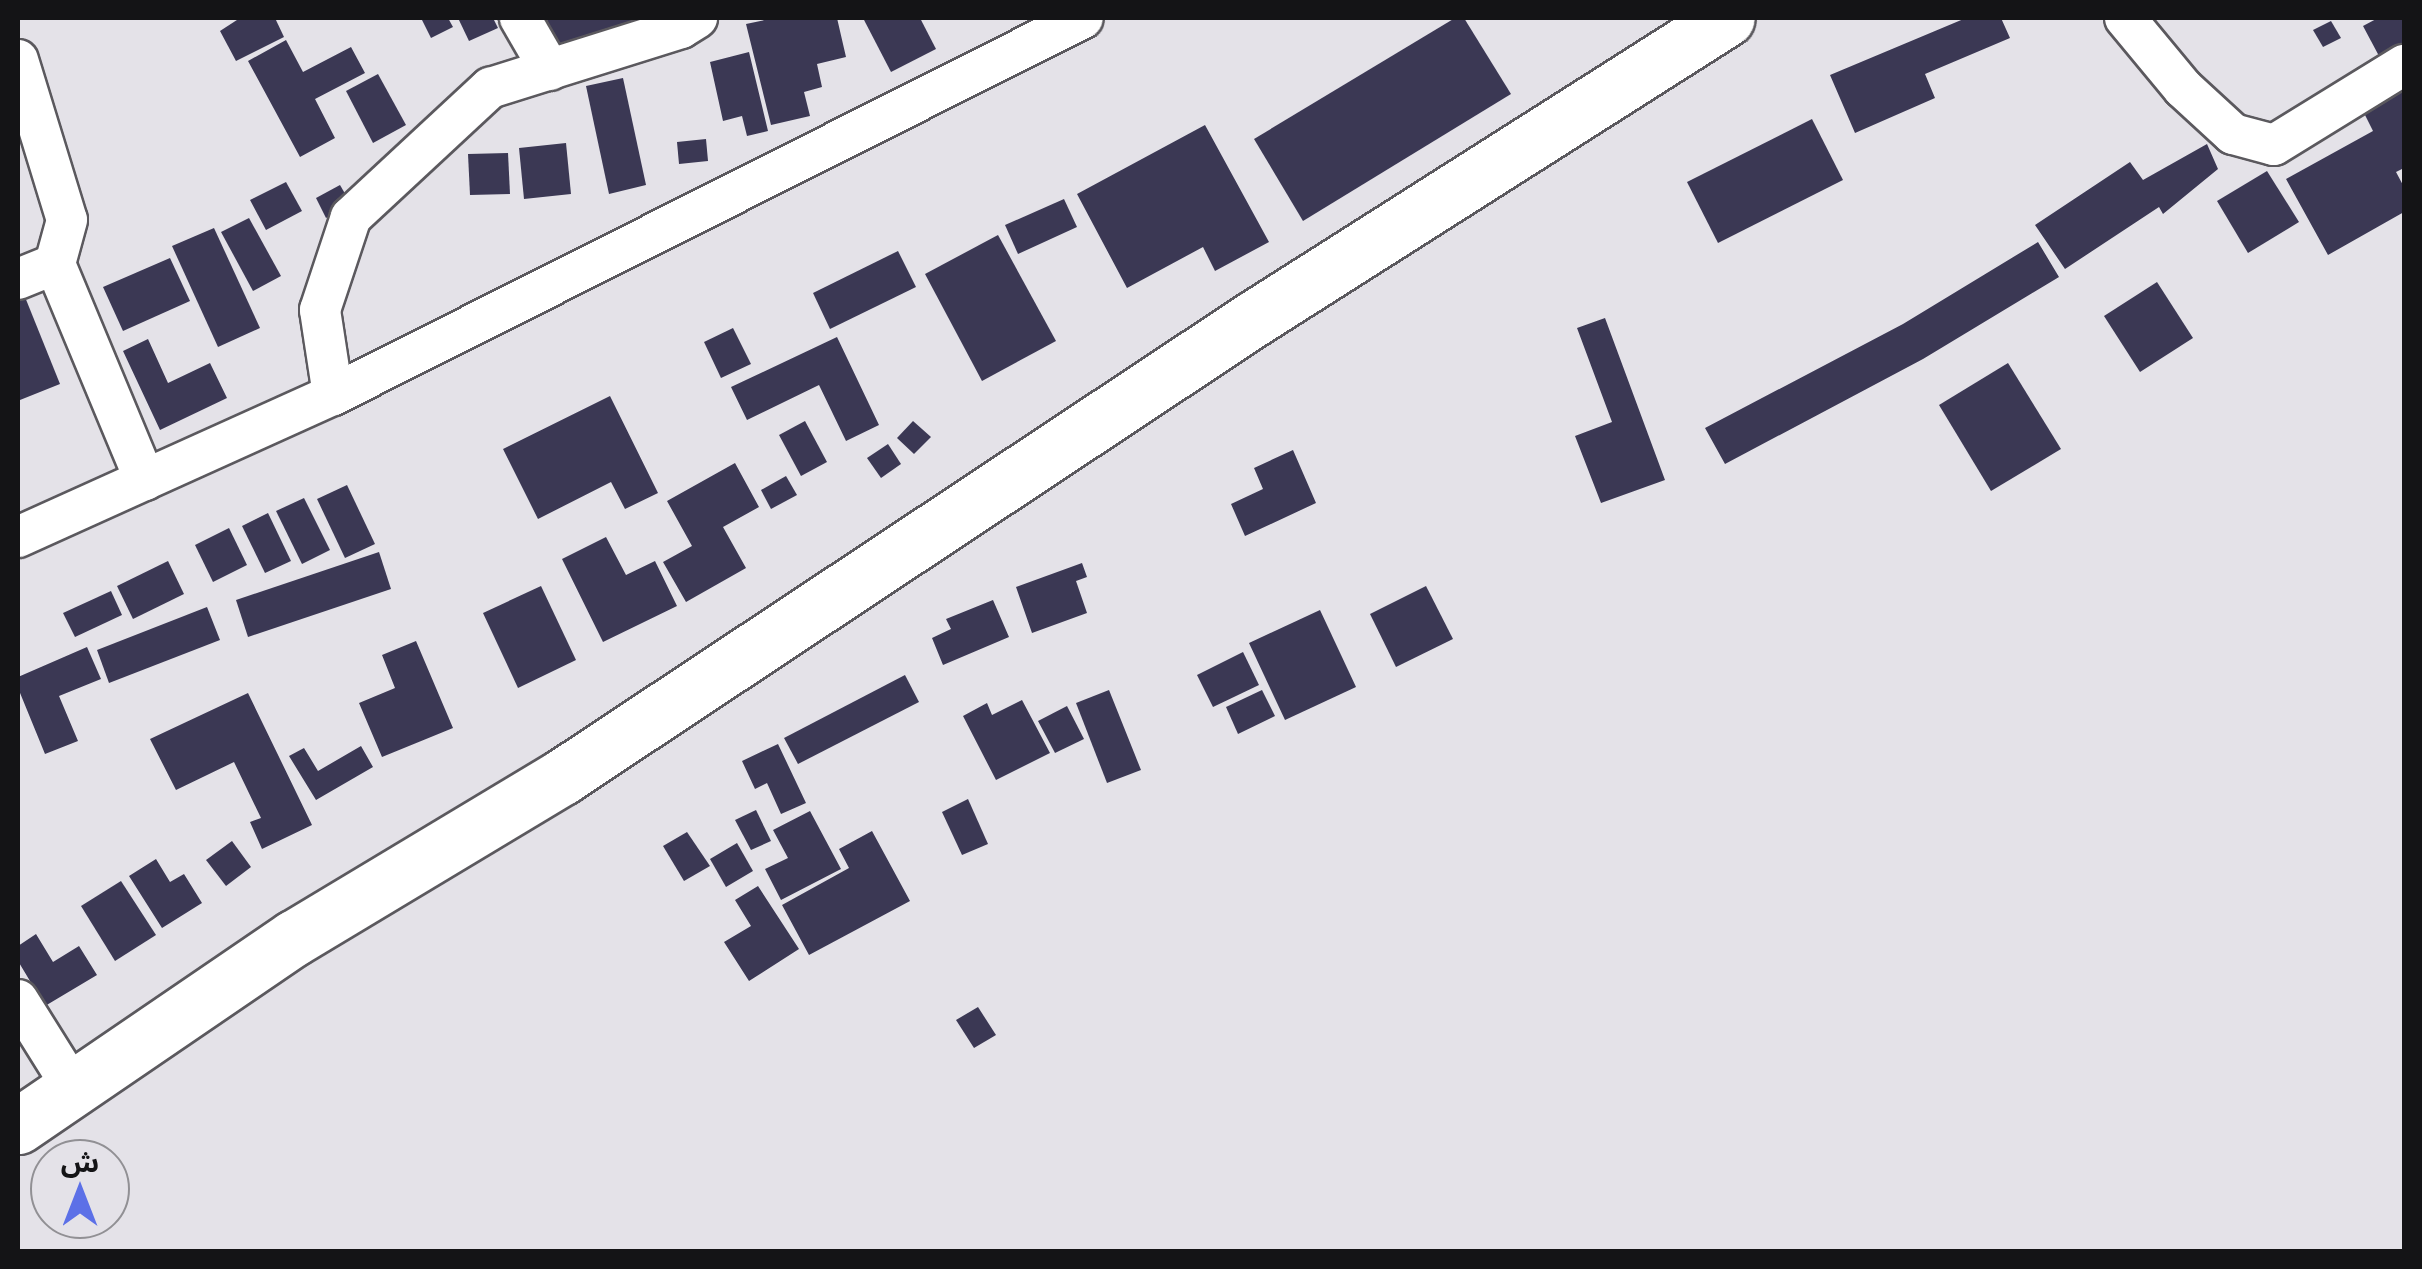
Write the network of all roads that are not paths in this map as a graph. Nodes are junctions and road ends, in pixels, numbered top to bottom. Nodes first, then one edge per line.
1 (520, 18) edge
2 (697, 18) edge
3 (1084, 18) edge
4 (1727, 18) edge
5 (2125, 18) edge
6 (18, 60) edge
7 (2404, 65) edge
8 (550, 70) junction
9 (55, 264) junction
10 (18, 279) edge
11 (333, 395) junction
12 (145, 480) junction
13 (18, 537) edge
14 (18, 1000) edge
15 (73, 1088) junction
16 (18, 1126) edge

1 - 8 street
2 - 8 street
3 - 11 street
4 - 15 main road
5 - 7 street
6 - 9 street
8 - 11 street
9 - 10 street
9 - 12 street
11 - 12 street
12 - 13 street
14 - 15 street
15 - 16 main road

